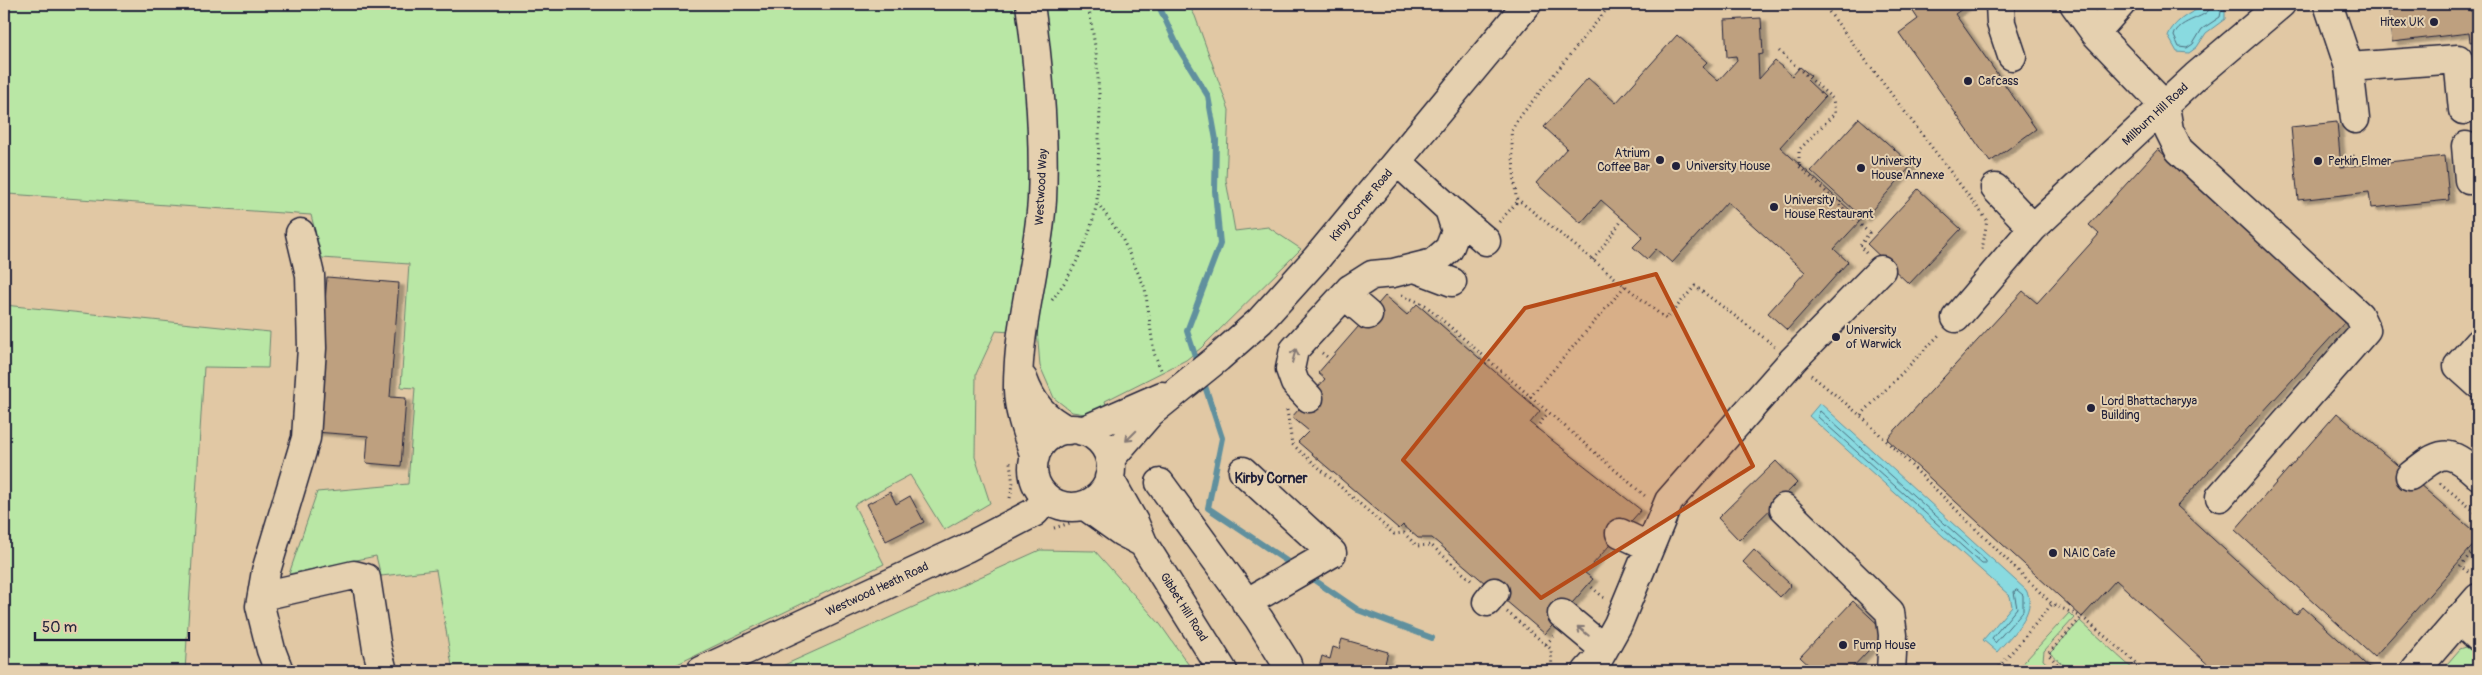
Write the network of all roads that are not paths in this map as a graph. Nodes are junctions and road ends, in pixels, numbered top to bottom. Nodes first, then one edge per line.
1 (1030, 4) edge
2 (1527, 4) edge
3 (2000, 4) edge
4 (2074, 4) edge
5 (2120, 4) edge
6 (2281, 4) edge
7 (2328, 4) edge
8 (2095, 33) junction
9 (2012, 56) dead end
10 (2349, 67) junction
11 (2463, 110) dead end
12 (2156, 114) junction
13 (2354, 119) dead end
14 (2466, 146) dead end
15 (1398, 161) junction
16 (2469, 180) dead end
17 (1995, 188) dead end
18 (1449, 209) junction
19 (2033, 228) junction
20 (300, 233) dead end
21 (1486, 241) dead end
22 (1415, 268) junction
23 (1881, 270) road end
24 (1452, 282) dead end
25 (1350, 289) junction
26 (1368, 314) dead end
27 (1956, 318) road end
28 (2478, 343) edge
29 (1020, 370) junction
30 (1175, 384) junction
31 (2478, 384) edge
32 (1306, 394) road end
33 (1075, 430) junction
34 (1035, 457) junction
35 (1110, 469) junction
36 (1243, 471) dead end
37 (2415, 472) road end
38 (2478, 475) edge
39 (1160, 483) dead end
40 (2220, 496) dead end
41 (1041, 505) junction
42 (1784, 508) dead end
43 (1081, 515) junction
44 (1620, 533) dead end
45 (1143, 544) junction
46 (1650, 547) junction
47 (262, 596) junction
48 (2478, 598) edge
49 (1246, 603) junction
50 (1562, 614) dead end
51 (2469, 628) edge
52 (1604, 648) junction
53 (279, 671) edge
54 (383, 671) edge
55 (702, 671) edge
56 (1224, 671) edge
57 (1289, 671) edge
58 (1586, 671) edge
59 (1891, 671) edge
60 (2415, 671) edge

1 - 29 street, Westwood Way
2 - 15 street, Kirby Corner Road
3 - 9 street
4 - 8 street
5 - 8 street
6 - 12 street, Millburn Hill Road
7 - 10 street
8 - 12 street
10 - 11 street
10 - 13 street
12 - 19 street, Millburn Hill Road
12 - 40 street
14 - 16 street
15 - 18 street
15 - 30 street, Kirby Corner Road
17 - 19 street
18 - 21 street
18 - 22 street
19 - 27 street, Millburn Hill Road
20 - 47 street
22 - 24 street
22 - 25 street
23 - 46 street
25 - 26 street
32 -> 25 street
28 - 31 street
29 - 33 street, Westwood Way
29 - 34 street, Westwood Way
30 - 33 street, Kirby Corner Road
30 -> 35 street, Kirby Corner Road
33 - 34 street
33 - 35 street
34 - 41 street
35 - 43 street
35 - 45 street, Gibbet Hill Road
36 - 49 street
37 - 38 street
39 - 49 street
41 - 43 street
41 - 55 street, Westwood Heath Road
42 - 59 street
43 - 45 street, Gibbet Hill Road
44 - 46 street
45 - 56 street, Gibbet Hill Road
46 - 52 street
47 - 53 street
47 - 54 street
48 - 51 street
49 - 57 street
52 -> 50 street
51 - 60 street
52 - 58 street

